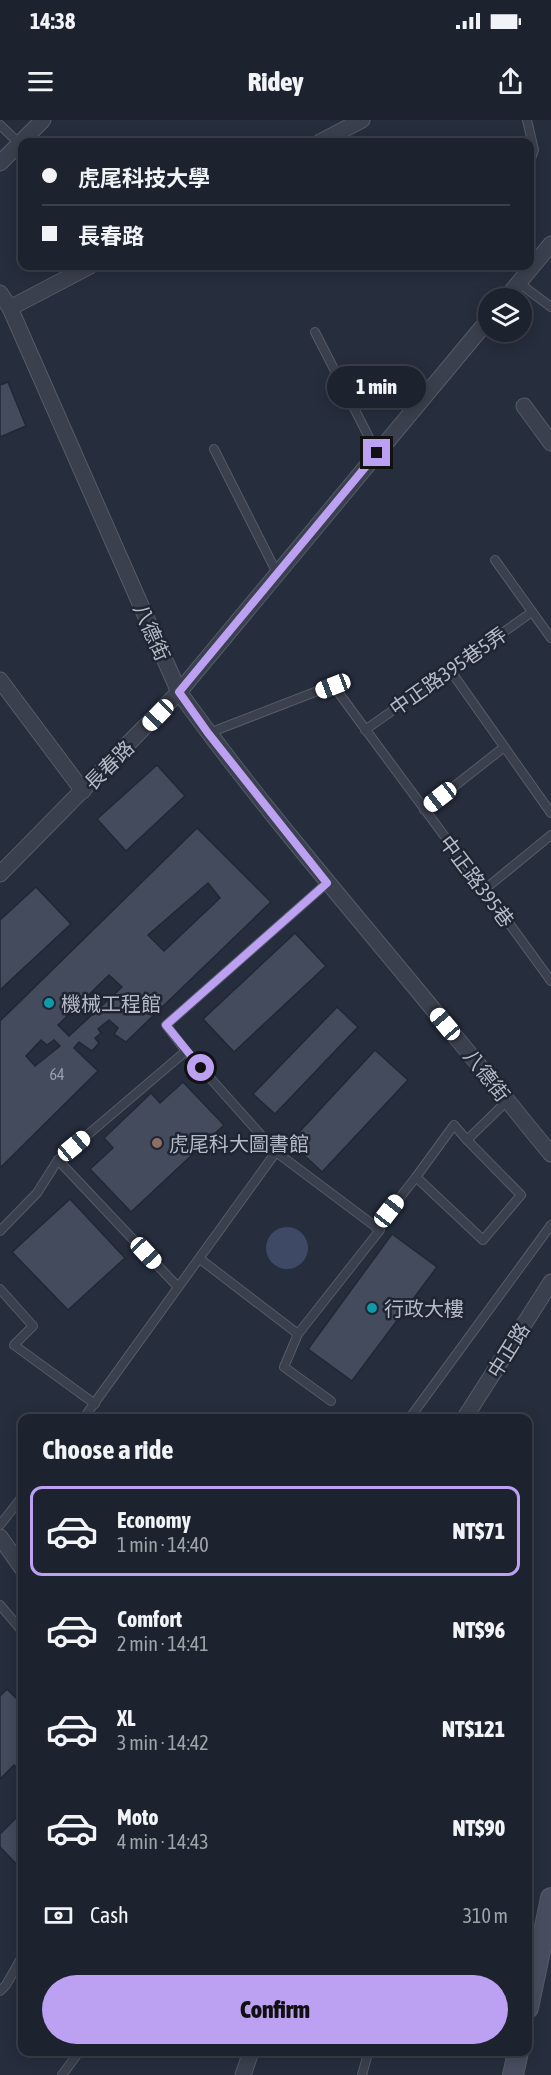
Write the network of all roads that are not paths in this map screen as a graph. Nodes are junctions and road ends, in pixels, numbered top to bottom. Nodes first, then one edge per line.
1 (42, 120) edge
2 (362, 120) edge
3 (527, 120) edge
4 (0, 125) edge
5 (24, 138) edge
6 (328, 138) edge
7 (531, 138) edge
8 (18, 142) edge
9 (18, 144) edge
10 (0, 163) edge
11 (551, 244) edge
12 (534, 265) edge
13 (82, 270) edge
14 (530, 270) edge
15 (519, 283) junction
16 (515, 288) edge
17 (0, 293) edge
18 (551, 307) edge
19 (10, 308) junction
20 (478, 332) edge
21 (315, 333) dead end
22 (524, 406) dead end
23 (551, 443) edge
24 (214, 449) dead end
25 (377, 453) junction
26 (495, 560) dead end
27 (277, 573) junction
28 (532, 612) junction
29 (551, 638) edge
30 (450, 670) junction
31 (0, 680) edge
32 (179, 692) junction
33 (365, 730) junction
34 (208, 733) junction
35 (503, 748) junction
36 (83, 791) junction
37 (424, 810) junction
38 (551, 813) edge
39 (551, 835) edge
40 (1, 870) edge
41 (327, 883) junction
42 (484, 888) junction
43 (551, 981) edge
44 (186, 1051) junction
45 (507, 1101) junction
46 (467, 1140) junction
47 (276, 1152) junction
48 (551, 1154) edge
49 (58, 1160) junction
50 (416, 1177) junction
51 (551, 1224) edge
52 (376, 1228) junction
53 (0, 1231) edge
54 (200, 1259) junction
55 (551, 1282) edge
56 (178, 1287) junction
57 (0, 1289) edge
58 (298, 1334) junction
59 (331, 1401) dead end
60 (95, 1404) junction
61 (87, 1414) edge
62 (413, 1414) edge
63 (467, 1414) edge
64 (18, 1502) edge
65 (0, 1525) edge
66 (0, 1537) edge
67 (18, 1562) edge
68 (0, 1605) edge
69 (18, 1626) edge
70 (551, 1898) edge
71 (18, 1964) edge
72 (538, 1969) edge
73 (0, 1990) edge
74 (532, 1992) edge
75 (76, 2056) edge
76 (250, 2056) edge
77 (517, 2056) edge
78 (367, 2057) dead end
79 (62, 2075) edge
80 (243, 2075) edge
81 (363, 2075) edge
82 (513, 2075) edge

1 - 5 street
2 - 6 street
3 - 7 lane
4 - 8 lane
9 - 10 street
11 - 12 street
13 - 19 street
14 - 15 street
15 - 16 street
15 - 18 lane
17 - 19 street, 八德街
19 - 32 street, 八德街
20 - 25 street, 長春路
21 - 25 lane
22 - 23 street
24 - 27 lane
25 - 27 street, 長春路
26 - 28 lane
27 - 32 street, 長春路
28 - 29 lane
28 - 30 lane, 中正路395巷5弄
30 - 33 lane, 中正路395巷5弄
30 - 35 lane
31 - 36 street
32 - 34 street, 八德街
32 - 36 street, 長春路
33 - 34 lane, 中正路395巷
33 - 37 lane, 中正路395巷
34 - 41 street, 八德街
35 - 37 lane
35 - 38 lane
36 - 40 street, 長春路
37 - 42 lane, 中正路395巷
39 - 42 lane
41 - 44 lane
41 - 45 street, 八德街
42 - 43 lane, 中正路395巷
44 - 47 lane
44 - 49 lane
45 - 46 lane
45 - 48 street, 八德街
46 - 50 lane
46 - 50 lane
47 - 52 lane
47 - 54 lane
49 - 53 lane
49 - 56 lane
50 - 52 lane
51 - 62 lane
52 - 58 lane
54 - 56 lane
54 - 58 lane
55 - 63 street, 中正路
56 - 60 lane
57 - 60 lane
58 - 59 lane
60 - 61 lane
64 - 65 lane
66 - 67 street
68 - 69 lane
70 - 72 main road
71 - 73 lane
72 - 74 main road
75 - 79 lane
76 - 80 street
77 - 82 main road
78 - 81 lane

